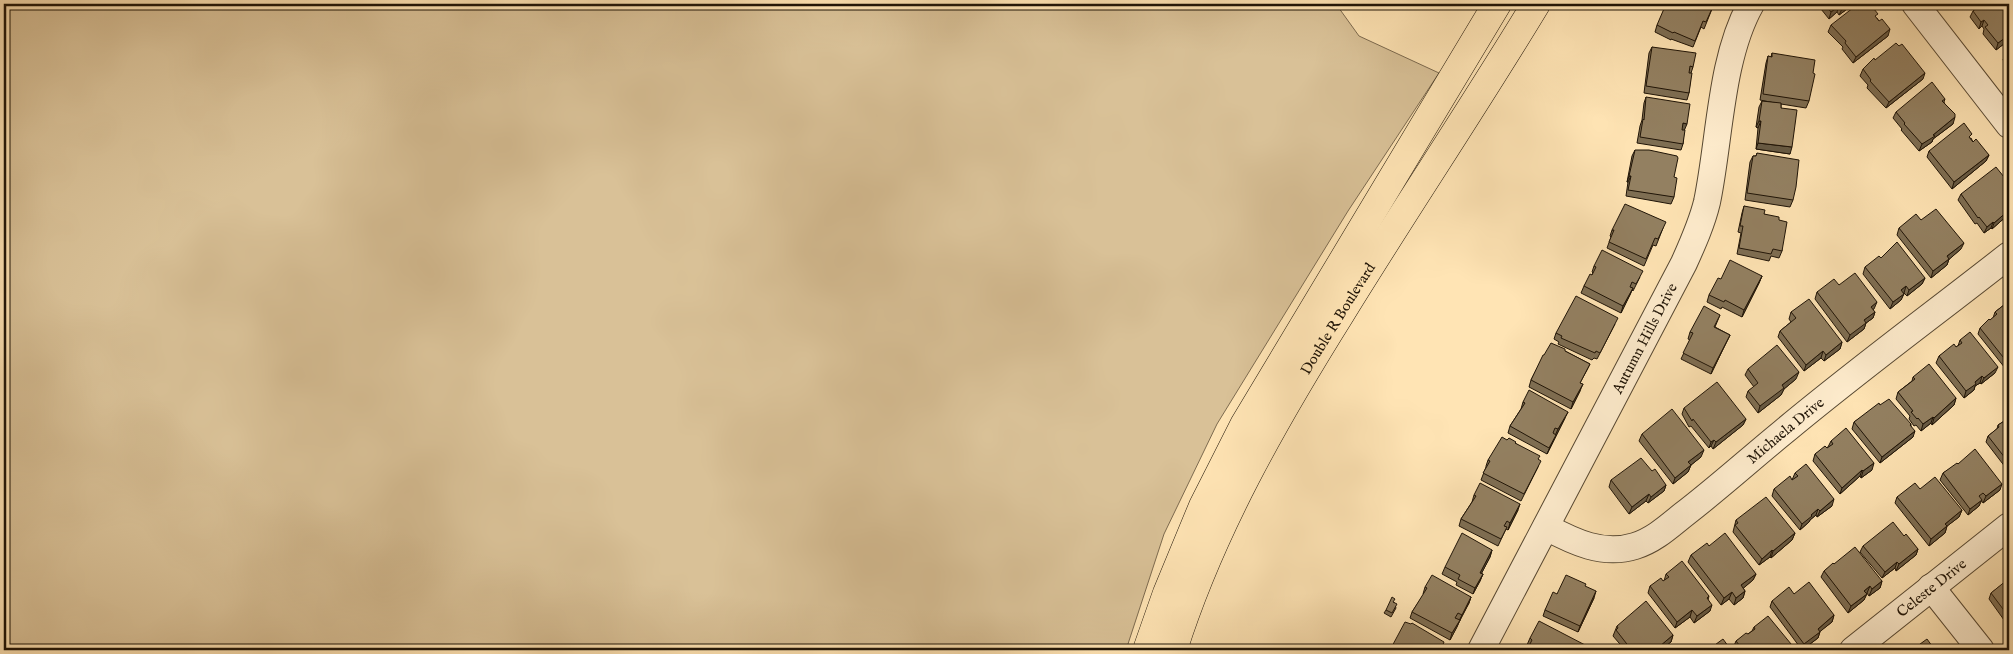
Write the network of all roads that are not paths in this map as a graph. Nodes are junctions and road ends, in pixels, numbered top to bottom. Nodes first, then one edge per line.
1 (1497, 4) edge
2 (1536, 4) edge
3 (1750, 4) edge
4 (1915, 4) edge
5 (2009, 125) edge
6 (2009, 255) edge
7 (2009, 526) edge
8 (1546, 527) junction
9 (1931, 587) junction
10 (1147, 650) edge
11 (1173, 650) edge
12 (1481, 650) edge
13 (1853, 650) edge
14 (1981, 650) edge

1 - 10 main road, Double R Boulevard
2 - 11 main road, Double R Boulevard
3 - 8 street, Autumn Hills Drive
4 - 5 street
6 - 8 street, Michaela Drive
7 - 9 street, Celeste Drive
8 - 12 street, Autumn Hills Drive
9 - 13 street, Celeste Drive
9 - 14 street

